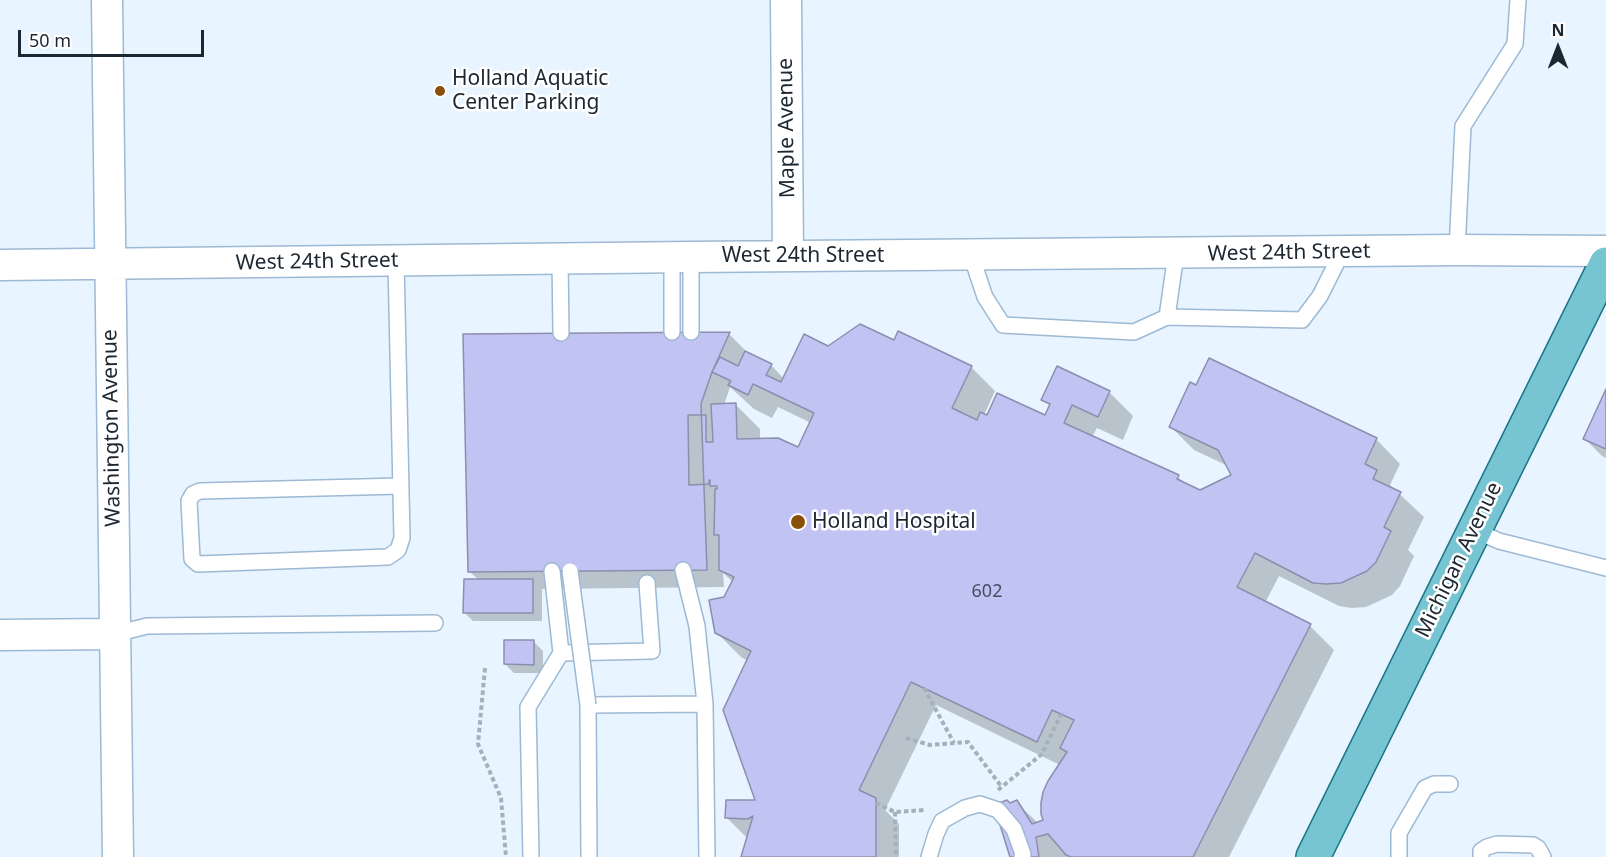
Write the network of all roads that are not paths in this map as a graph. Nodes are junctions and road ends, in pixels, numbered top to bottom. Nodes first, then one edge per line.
1 (106, 0) edge
2 (786, 0) edge
3 (1518, 0) edge
4 (1457, 250) junction
5 (1606, 251) edge
6 (1342, 252) junction
7 (1176, 254) junction
8 (971, 255) junction
9 (788, 256) junction
10 (681, 257) junction
11 (560, 259) junction
12 (396, 261) junction
13 (110, 264) junction
14 (1606, 264) edge
15 (0, 265) edge
16 (1167, 317) junction
17 (561, 333) dead end
18 (672, 333) dead end
19 (691, 333) dead end
20 (401, 486) junction
21 (1474, 530) junction
22 (1606, 568) edge
23 (683, 570) dead end
24 (552, 572) dead end
25 (570, 572) dead end
26 (647, 583) dead end
27 (435, 623) dead end
28 (115, 634) junction
29 (0, 635) edge
30 (561, 653) junction
31 (705, 704) junction
32 (588, 705) junction
33 (1450, 784) dead end
34 (118, 857) edge
35 (531, 857) edge
36 (589, 857) edge
37 (707, 857) edge
38 (929, 857) edge
39 (1022, 857) edge
40 (1313, 857) edge
41 (1399, 857) edge
42 (1481, 857) edge
43 (1543, 857) edge

1 - 13 street, Washington Avenue
2 - 9 street, Maple Avenue
3 - 4 lane
4 - 5 street, West 24th Street
4 - 6 street, West 24th Street
6 - 7 street, West 24th Street
6 - 16 lane
7 - 8 street, West 24th Street
7 - 16 lane
8 - 9 street, West 24th Street
8 - 16 lane
9 - 10 street, West 24th Street
10 - 11 street, West 24th Street
10 - 18 lane
10 - 19 lane
11 - 12 street, West 24th Street
11 - 17 lane
12 - 13 street, West 24th Street
12 - 20 lane
13 - 15 street, West 24th Street
13 - 28 street, Washington Avenue
14 - 21 main road, Michigan Avenue
20 - 20 lane
21 - 22 lane
21 - 40 main road, Michigan Avenue
23 - 31 lane
24 - 30 lane
25 - 32 lane, bridge
26 - 30 lane
27 - 28 lane
28 - 29 street
28 - 34 street, Washington Avenue
30 - 35 lane
31 - 32 lane
31 - 37 lane
32 - 36 lane
33 - 41 lane
38 - 39 lane
42 - 43 lane

